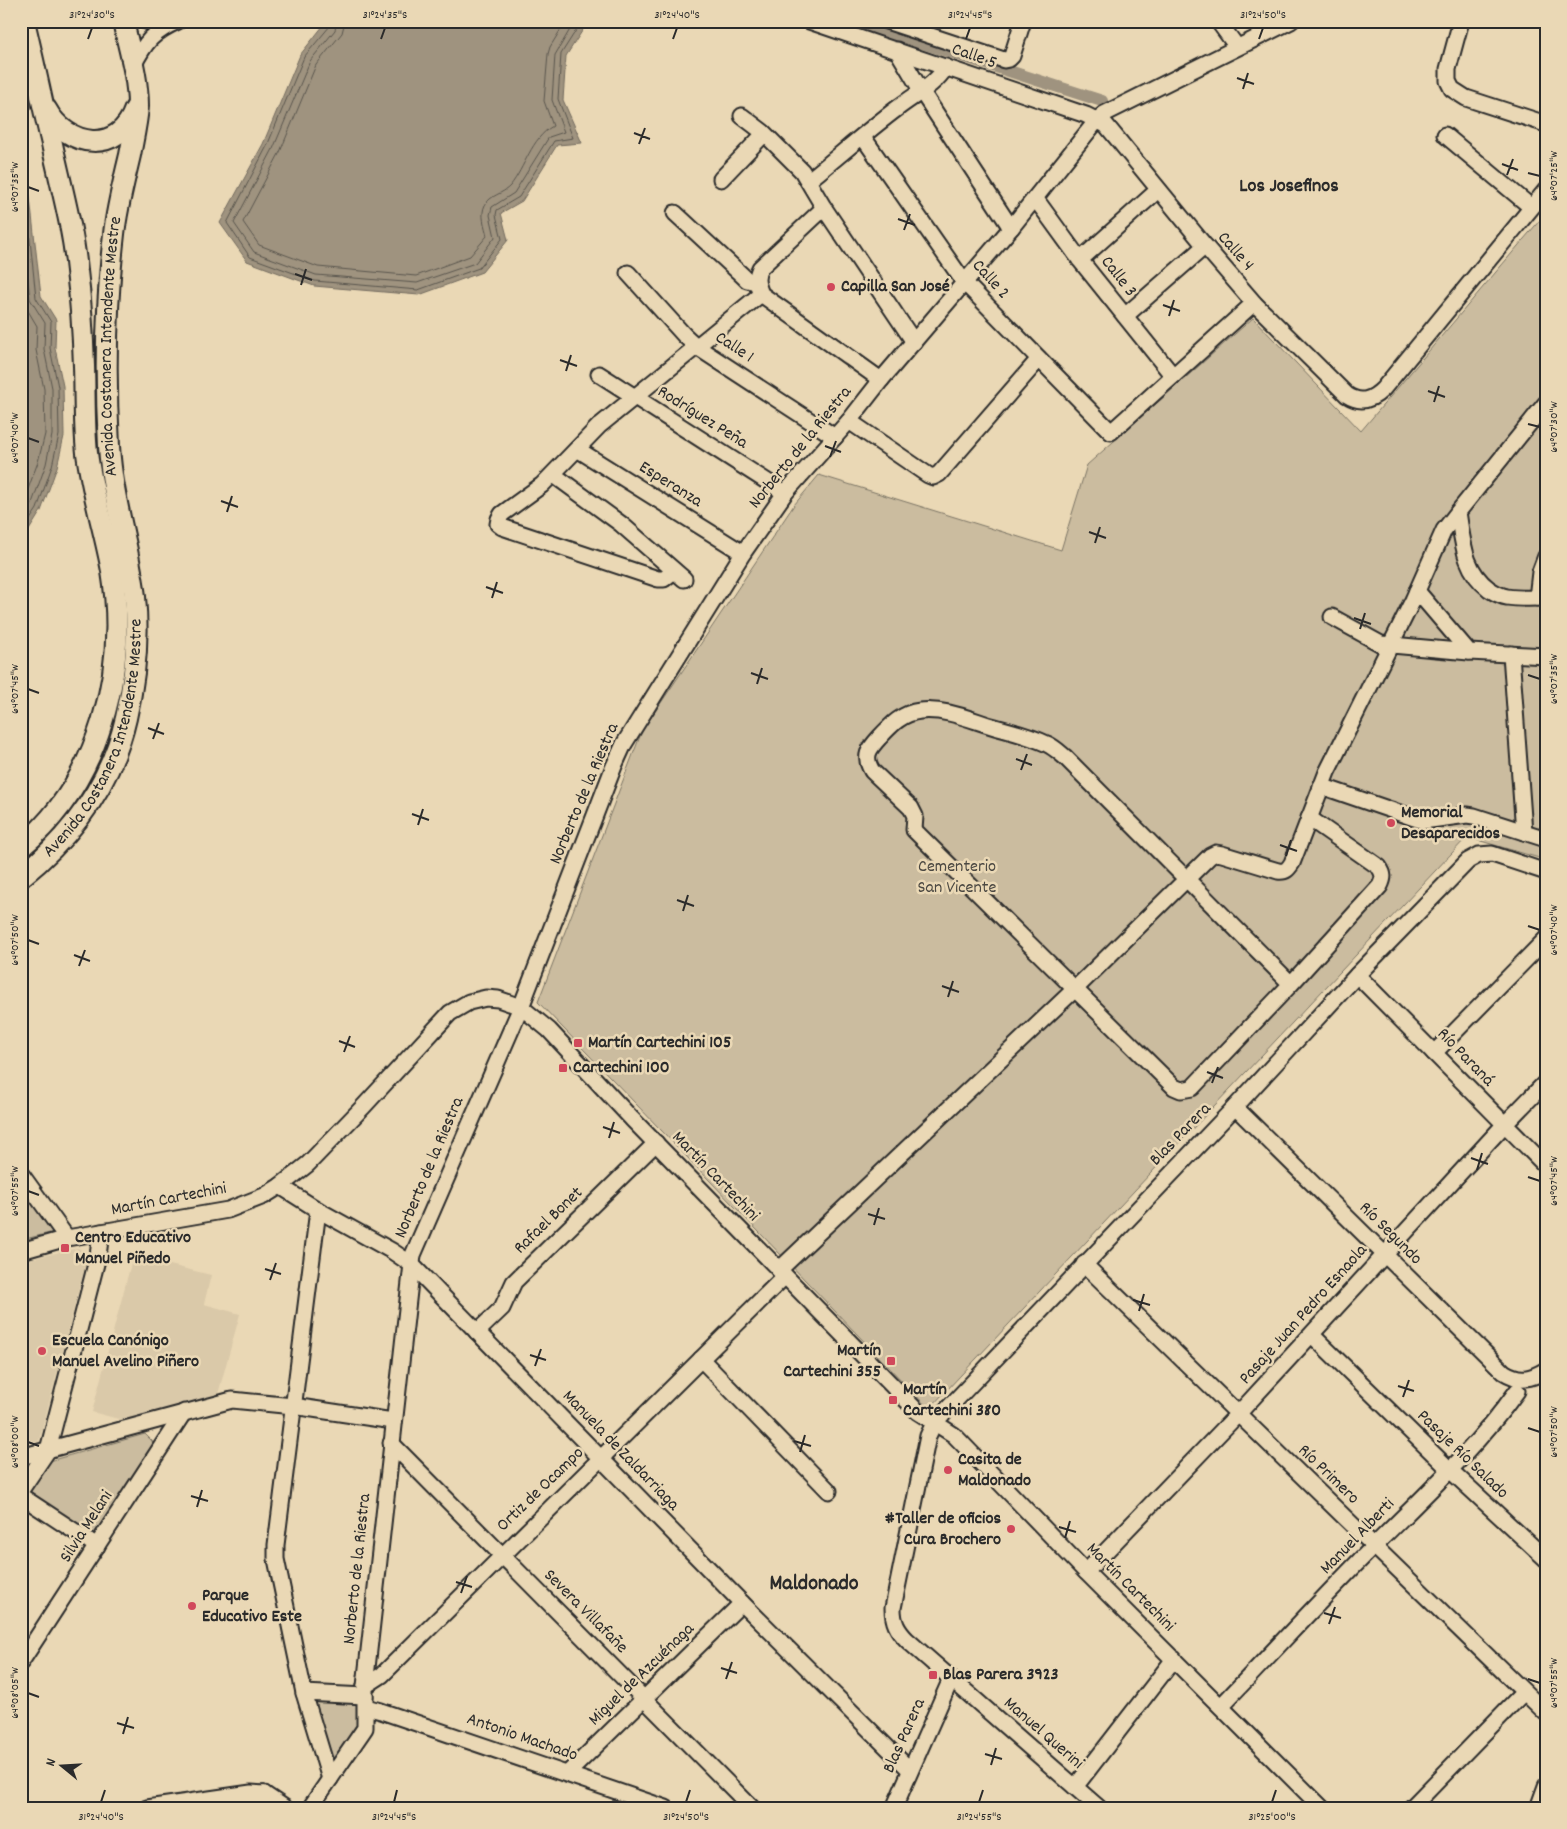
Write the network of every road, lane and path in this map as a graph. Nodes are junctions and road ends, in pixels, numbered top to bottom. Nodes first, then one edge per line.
1 (24, 21) edge
2 (123, 21) edge
3 (146, 21) edge
4 (809, 21) edge
5 (886, 21) edge
6 (1023, 21) edge
7 (1218, 21) edge
8 (1291, 21) edge
9 (1461, 21) edge
10 (175, 22) edge
11 (1236, 47) junction
12 (897, 50) junction
13 (133, 66) junction
14 (946, 67) junction
15 (922, 92) junction
16 (137, 95) junction
17 (43, 101) junction
18 (742, 116) dead end
19 (1098, 119) junction
20 (1546, 124) edge
21 (764, 134) junction
22 (1445, 135) dead end
23 (863, 136) junction
24 (722, 179) dead end
25 (809, 180) junction
26 (1158, 190) junction
27 (1546, 190) edge
28 (1035, 198) junction
29 (1531, 207) junction
30 (824, 208) junction
31 (675, 213) dead end
32 (1011, 228) junction
33 (1205, 246) junction
34 (1080, 260) junction
35 (628, 273) dead end
36 (964, 282) junction
37 (758, 288) junction
38 (1254, 303) junction
39 (1125, 316) junction
40 (914, 342) junction
41 (697, 347) junction
42 (1039, 359) junction
43 (599, 374) dead end
44 (1173, 376) junction
45 (881, 380) junction
46 (636, 398) junction
47 (1546, 403) edge
48 (849, 421) junction
49 (835, 437) junction
50 (578, 449) junction
51 (554, 475) junction
52 (785, 493) junction
53 (1458, 512) junction
54 (743, 553) junction
55 (1546, 556) edge
56 (1417, 591) junction
57 (1541, 598) edge
58 (1332, 617) dead end
59 (1391, 645) junction
60 (1470, 652) junction
61 (1511, 654) junction
62 (1546, 656) edge
63 (1321, 786) junction
64 (1309, 818) junction
65 (1524, 832) junction
66 (1546, 839) edge
67 (21, 847) edge
68 (1546, 872) edge
69 (21, 877) edge
70 (1186, 879) junction
71 (1546, 940) edge
72 (1357, 975) junction
73 (1292, 984) junction
74 (1075, 989) junction
75 (520, 1007) junction
76 (1434, 1054) junction
77 (1546, 1082) edge
78 (1235, 1107) junction
79 (1504, 1125) junction
80 (656, 1143) junction
81 (1546, 1166) edge
82 (21, 1174) edge
83 (280, 1186) junction
84 (318, 1210) junction
85 (101, 1232) junction
86 (67, 1238) junction
87 (21, 1251) edge
88 (1384, 1255) junction
89 (411, 1264) junction
90 (1084, 1264) junction
91 (782, 1273) junction
92 (477, 1332) junction
93 (1312, 1335) junction
94 (701, 1359) junction
95 (1546, 1370) edge
96 (1521, 1385) junction
97 (293, 1406) junction
98 (184, 1412) junction
99 (1238, 1414) junction
100 (393, 1421) junction
101 (934, 1423) junction
102 (391, 1444) junction
103 (48, 1450) junction
104 (21, 1457) edge
105 (601, 1458) junction
106 (1450, 1470) junction
107 (21, 1490) edge
108 (829, 1492) dead end
109 (21, 1496) edge
110 (97, 1546) junction
111 (1374, 1546) junction
112 (502, 1554) junction
113 (1546, 1559) edge
114 (1086, 1572) junction
115 (742, 1603) junction
116 (1174, 1659) junction
117 (21, 1662) edge
118 (951, 1679) junction
119 (304, 1692) junction
120 (1524, 1692) junction
121 (365, 1696) junction
122 (645, 1699) junction
123 (1221, 1706) junction
124 (1546, 1713) edge
125 (910, 1770) junction
126 (568, 1773) junction
127 (330, 1779) junction
128 (1074, 1786) junction
129 (1546, 1786) edge
130 (264, 1794) junction
131 (658, 1806) edge
132 (147, 1808) edge
133 (244, 1808) edge
134 (285, 1808) edge
135 (310, 1808) edge
136 (752, 1808) edge
137 (894, 1808) edge
138 (1099, 1808) edge
139 (1322, 1808) edge
140 (1411, 1808) edge
141 (1538, 1808) edge

1 - 17 main road, Avenida Costanera Intendente Mestre
2 - 13 main road, Avenida Costanera Intendente Mestre
3 - 10 street
4 - 12 street, Calle 5
5 - 6 street
7 - 11 street
8 - 11 street, Norberto de la Riestra
9 - 20 street
10 - 13 street
11 - 19 street, Norberto de la Riestra
12 - 14 street, Calle 5
12 - 15 street
13 - 16 main road, Avenida Costanera Intendente Mestre
14 - 15 street
14 - 19 street, Calle 5
15 - 23 street
15 - 32 street
16 - 17 main road
16 - 69 main road, Avenida Costanera Intendente Mestre
17 - 67 main road, Avenida Costanera Intendente Mestre
18 - 21 street
19 - 26 street, Calle 4
19 - 28 street, Norberto de la Riestra
21 - 24 street
21 - 25 street
22 - 29 street
23 - 25 street
23 - 36 street, Calle 2
25 - 30 street
26 - 33 street, Calle 4
26 - 34 street
27 - 29 street
28 - 32 street, Norberto de la Riestra
28 - 34 street, Calle 3
29 - 38 street, Calle 4
30 - 37 street
30 - 40 street
31 - 37 street
32 - 36 street, Norberto de la Riestra
33 - 38 street, Calle 4
33 - 39 street
34 - 39 street, Calle 3
35 - 41 street, Calle 1
36 - 40 street, Norberto de la Riestra
36 - 42 street, Calle 2
37 - 41 street
37 - 45 street
38 - 44 street
39 - 44 street, Calle 3
40 - 45 street, Norberto de la Riestra
41 - 46 street
41 - 49 street, Calle 1
42 - 44 street, Calle 2
42 - 48 street
43 - 46 street, Rodríguez Peña
45 - 48 street, Norberto de la Riestra
46 - 50 street
46 - 52 street, Rodríguez Peña
47 - 53 street
48 - 49 street, Norberto de la Riestra
49 - 52 street, Norberto de la Riestra
50 - 51 street
50 - 54 street, Esperanza
51 - 51 street
52 - 54 street, Norberto de la Riestra
53 - 56 street
53 - 57 street
54 - 75 street, Norberto de la Riestra
55 - 57 street
56 - 59 street
56 - 60 street
58 - 59 street
59 - 60 street
59 - 63 street
60 - 61 street
61 - 62 street
61 - 65 street
63 - 64 street
63 - 65 street
64 - 70 street, Ortiz de Ocampo
64 - 73 street
65 - 66 street
68 - 72 street, Blas Parera
70 - 73 street
70 - 74 street, Ortiz de Ocampo
70 - 74 street
71 - 76 street
72 - 76 street, Río Paraná
72 - 78 street, Blas Parera
73 - 74 street
74 - 91 street, Ortiz de Ocampo
75 - 80 street, Martín Cartechini
75 - 83 street, Martín Cartechini
75 - 89 street, Norberto de la Riestra
76 - 79 street, Río Paraná
77 - 79 street, Pasaje Juan Pedro Esnaola
78 - 88 street, Río Segundo
78 - 90 street, Blas Parera
79 - 81 street, Río Paraná
79 - 88 street, Pasaje Juan Pedro Esnaola
80 - 91 street, Martín Cartechini
80 - 92 street, Rafael Bonet
82 - 86 street
83 - 84 street, Manuela de Zaldarriaga
83 - 85 street, Martín Cartechini
84 - 89 street, Manuela de Zaldarriaga
84 - 97 street
85 - 86 street, Martín Cartechini
85 - 103 street
86 - 87 street, Martín Cartechini
88 - 93 street, Pasaje Juan Pedro Esnaola
88 - 96 street, Río Segundo
89 - 92 street, Manuela de Zaldarriaga
89 - 100 street, Norberto de la Riestra
90 - 99 street, Río Primero
90 - 101 street, Blas Parera
91 - 94 street, Ortiz de Ocampo
91 - 101 street, Martín Cartechini
92 - 105 street, Manuela de Zaldarriaga
93 - 99 street, Pasaje Juan Pedro Esnaola
93 - 106 street, Pasaje Río Salado
94 - 105 street, Ortiz de Ocampo
94 - 108 street
95 - 96 street, Manuel Alberti
96 - 106 street, Manuel Alberti
97 - 98 street
97 - 100 street
97 - 119 street
98 - 103 street
98 - 110 street, Silvia Melani
99 - 111 street, Río Primero
99 - 114 street, Pasaje Juan Pedro Esnaola
100 - 102 street, Norberto de la Riestra
101 - 114 street, Martín Cartechini
101 - 118 street, Manuel Querini
102 - 112 street, Severa Villafañe
102 - 121 street, Norberto de la Riestra
103 - 104 street
103 - 107 street
105 - 112 street, Ortiz de Ocampo
105 - 115 street, Manuela de Zaldarriaga
106 - 111 street, Manuel Alberti
106 - 113 street, Pasaje Río Salado
109 - 110 street
110 - 117 street, Silvia Melani
111 - 120 street, Río Primero
111 - 123 street, Manuel Alberti
112 - 121 street, Ortiz de Ocampo
112 - 122 street, Severa Villafañe
114 - 116 street, Martín Cartechini
115 - 122 street, Miguel de Azcuénaga
115 - 125 street, Manuela de Zaldarriaga
116 - 123 street, Martín Cartechini
116 - 128 street
118 - 125 street, Blas Parera
118 - 128 street, Manuel Querini
119 - 121 street, Antonio Machado
119 - 127 street
120 - 124 street, Río Primero
120 - 140 street
121 - 126 street, Antonio Machado
121 - 127 street, Norberto de la Riestra
122 - 126 street, Miguel de Azcuénaga
122 - 136 street, Severa Villafañe
123 - 139 street, Martín Cartechini
125 - 137 street, Blas Parera
126 - 131 street, Antonio Machado
127 - 135 street, Norberto de la Riestra
128 - 138 street, Manuel Querini
129 - 141 street
130 - 132 street
130 - 133 street
130 - 134 street

